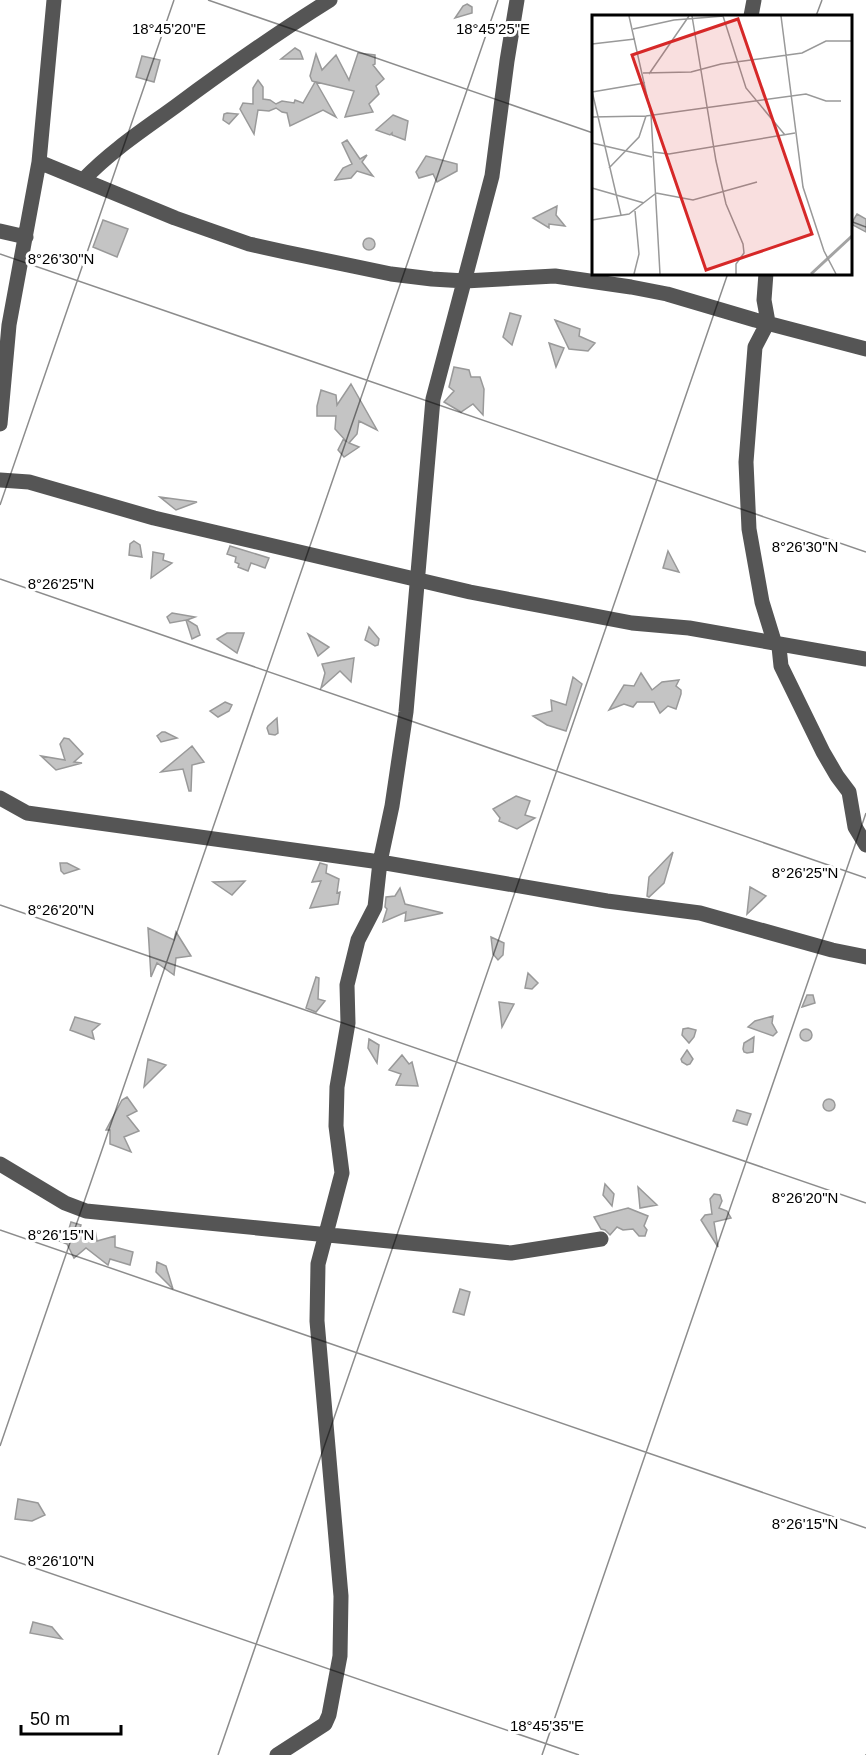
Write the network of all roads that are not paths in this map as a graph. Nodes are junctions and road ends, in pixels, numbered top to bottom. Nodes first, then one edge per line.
1 (54, 0) edge
2 (62, 0) edge
3 (330, 0) edge
4 (517, 0) edge
5 (754, 0) edge
6 (751, 15) edge
7 (51, 28) junction
8 (39, 162) junction
9 (83, 180) junction
10 (0, 231) edge
11 (26, 237) junction
12 (766, 274) edge
13 (465, 281) junction
14 (768, 322) junction
15 (866, 349) edge
16 (0, 424) edge
17 (0, 480) edge
18 (416, 580) junction
19 (774, 641) junction
20 (866, 659) edge
21 (0, 798) edge
22 (866, 845) edge
23 (380, 862) junction
24 (866, 957) edge
25 (0, 1164) edge
26 (324, 1236) junction
27 (601, 1239) dead end
28 (277, 1755) edge

1 - 7 street
2 - 7 street
3 - 9 street
4 - 13 street
5 - 6 street
7 - 8 street
8 - 9 street
8 - 11 street
9 - 13 street
10 - 11 street
11 - 16 street
12 - 14 street
13 - 14 street
13 - 18 street
14 - 15 street
14 - 19 street
17 - 18 street
18 - 19 street
18 - 23 street
19 - 20 street
19 - 22 street
21 - 23 street
23 - 24 street
23 - 26 street
25 - 26 street
26 - 27 street
26 - 28 street

